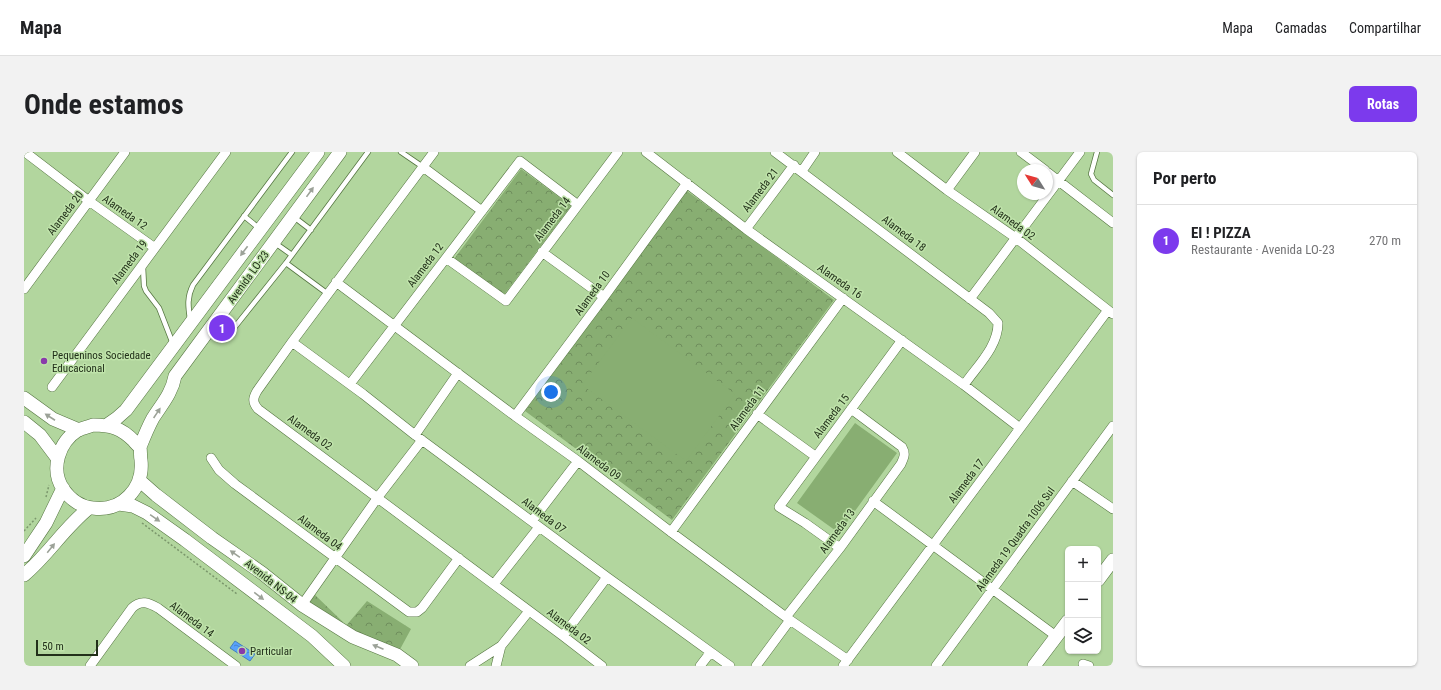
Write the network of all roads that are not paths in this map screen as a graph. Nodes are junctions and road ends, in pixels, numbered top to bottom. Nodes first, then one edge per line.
1 (25, 152) edge
2 (125, 152) edge
3 (226, 152) edge
4 (292, 152) edge
5 (318, 152) edge
6 (340, 152) edge
7 (368, 152) edge
8 (401, 152) edge
9 (434, 152) edge
10 (618, 152) edge
11 (646, 152) edge
12 (775, 152) edge
13 (815, 152) edge
14 (897, 152) edge
15 (975, 152) edge
16 (1021, 152) edge
17 (1080, 152) edge
18 (1097, 152) edge
19 (1037, 164) edge
20 (794, 165) junction
21 (423, 167) junction
22 (802, 171) junction
23 (1053, 176) edge
24 (1059, 181) junction
25 (687, 183) junction
26 (947, 190) junction
27 (1113, 195) edge
28 (89, 201) junction
29 (578, 205) junction
30 (482, 211) junction
31 (244, 216) junction
32 (292, 216) junction
33 (1113, 223) edge
34 (260, 229) junction
35 (746, 229) junction
36 (311, 230) junction
37 (1016, 238) junction
38 (273, 242) junction
39 (155, 248) junction
40 (542, 252) junction
41 (292, 255) junction
42 (446, 258) junction
43 (143, 264) junction
44 (286, 264) junction
45 (336, 282) junction
46 (24, 289) edge
47 (328, 294) junction
48 (604, 297) junction
49 (843, 298) junction
50 (970, 299) junction
51 (1110, 312) edge
52 (191, 323) junction
53 (395, 325) junction
54 (206, 333) junction
55 (902, 340) junction
56 (292, 342) junction
57 (174, 345) junction
58 (458, 373) junction
59 (348, 383) junction
60 (964, 385) junction
61 (52, 387) dead end
62 (24, 398) edge
63 (851, 409) junction
64 (757, 414) junction
65 (515, 416) junction
66 (24, 422) edge
67 (107, 425) junction
68 (1113, 426) edge
69 (1020, 428) junction
70 (79, 430) junction
71 (418, 438) junction
72 (140, 447) junction
73 (815, 456) junction
74 (211, 458) dead end
75 (58, 459) junction
76 (578, 461) junction
77 (140, 480) junction
78 (1072, 481) junction
79 (63, 488) junction
80 (378, 498) junction
81 (873, 501) junction
82 (119, 504) junction
83 (89, 508) junction
84 (1113, 509) edge
85 (535, 524) junction
86 (671, 532) junction
87 (933, 545) junction
88 (840, 548) junction
89 (24, 556) edge
90 (335, 558) junction
91 (459, 558) junction
92 (1113, 560) edge
93 (24, 575) edge
94 (1101, 576) edge
95 (606, 577) junction
96 (494, 584) junction
97 (992, 589) junction
98 (302, 605) junction
99 (529, 611) junction
100 (788, 618) junction
101 (1065, 625) edge
102 (563, 636) junction
103 (1056, 636) junction
104 (501, 646) junction
105 (710, 653) junction
106 (845, 663) edge
107 (598, 665) edge
108 (90, 666) edge
109 (236, 666) edge
110 (344, 666) edge
111 (412, 666) edge
112 (470, 666) edge
113 (496, 666) edge
114 (700, 666) edge
115 (730, 666) edge
116 (756, 666) edge
117 (936, 666) edge
118 (1034, 666) edge

1 - 28 street, Alameda 12
2 - 28 street, Alameda 20
3 - 39 street, Alameda 19
4 - 31 lane
5 - 34 street, Avenida LO-23
32 -> 6 street, Avenida LO-23
7 - 36 lane
8 - 21 lane
9 - 21 street, Alameda 02
10 - 29 street, Alameda 14
11 - 25 street, Alameda 16
12 - 20 street, Alameda 18
13 - 22 street
14 - 26 street, Alameda 02
15 - 26 street
16 - 19 street
17 - 24 street
18 - 27 lane
20 - 22 street, Alameda 18
20 - 35 street, Alameda 21
21 - 30 street
21 - 45 street, Alameda 02
22 - 50 street, Alameda 18
23 - 24 street
24 - 33 street
24 - 37 street
25 - 35 street, Alameda 16
25 - 48 street, Alameda 10
26 - 37 street, Alameda 02
28 - 39 street, Alameda 12
28 - 46 street, Alameda 20
29 - 30 street, Alameda 12
29 - 40 street, Alameda 14
30 - 42 street, Alameda 12
31 - 34 lane
31 - 52 lane
32 - 36 lane
32 - 38 street, Avenida LO-23
34 -> 52 street, Avenida LO-23
35 - 49 street, Alameda 16
36 - 41 lane
37 - 50 street
37 - 51 street, Alameda 02
38 - 41 lane
38 - 54 street, Avenida LO-23
39 - 43 street, Alameda 19
40 - 42 street, Alameda 14
40 - 48 street
41 - 44 lane
42 - 53 street, Alameda 12
43 - 57 lane
43 - 61 street, Alameda 19
44 - 47 lane
44 - 54 lane
45 - 47 street, Alameda 02
45 - 53 street, Alameda 09
47 - 56 street, Alameda 02
48 - 65 street, Alameda 10
49 - 55 street, Alameda 16
49 - 64 street, Alameda 11
50 - 60 street, Alameda 18
51 - 69 street, Alameda 17
52 - 57 street, Avenida LO-23
53 - 58 street, Alameda 09
53 - 59 street, Alameda 12
72 -> 54 street, Avenida LO-23
55 - 60 street, Alameda 16
55 - 63 street, Alameda 15
56 - 59 street, Alameda 07
56 - 80 street, Alameda 02
57 - 67 street, Avenida LO-23
58 - 65 street, Alameda 09
58 - 71 street
59 - 71 street, Alameda 07
60 - 69 street, Alameda 16
70 -> 62 street
63 - 73 street, Alameda 15
63 - 81 street, Alameda 13
64 - 73 street
64 - 86 street, Alameda 11
65 - 76 street, Alameda 09
66 - 75 street
67 - 70 street
67 - 72 street
68 - 78 street, Alameda 19 Quadra 1006 Sul
69 - 87 street, Alameda 17
70 - 75 street
71 - 80 street
71 - 85 street, Alameda 07
72 - 77 street
73 - 88 street, Alameda 15
74 - 90 street, Alameda 04
75 - 79 street
76 - 85 street
76 - 86 street, Alameda 09
77 - 82 street
98 -> 77 street, Avenida NS-04
78 - 84 street
78 - 97 street, Alameda 19 Quadra 1006 Sul
79 - 83 street
79 - 89 street
80 - 90 street
80 - 91 street, Alameda 02
81 - 87 street
81 - 88 street, Alameda 13
82 - 83 street
82 -> 110 street, Avenida NS-04
93 -> 83 street
85 - 95 street, Alameda 07
85 - 96 street
86 - 100 street, Alameda 09
87 - 97 street
87 - 106 street, Alameda 17
88 - 100 street, Alameda 13
90 - 91 street, Alameda 04
90 - 98 street
91 - 96 street, Alameda 02
92 - 94 street
95 - 102 street
95 - 105 street, Alameda 07
96 - 99 street, Alameda 02
97 - 103 street
97 - 117 street, Alameda 19 Quadra 1006 Sul
111 -> 98 street, Avenida NS-04
99 - 102 street, Alameda 02
99 - 104 street
100 - 106 street, Alameda 09
100 - 116 street, Alameda 13
101 - 103 street
102 - 107 street, Alameda 02
103 - 118 street
104 - 112 street
104 - 113 street
105 - 114 street
105 - 115 street, Alameda 07
108 - 109 street, Alameda 14

